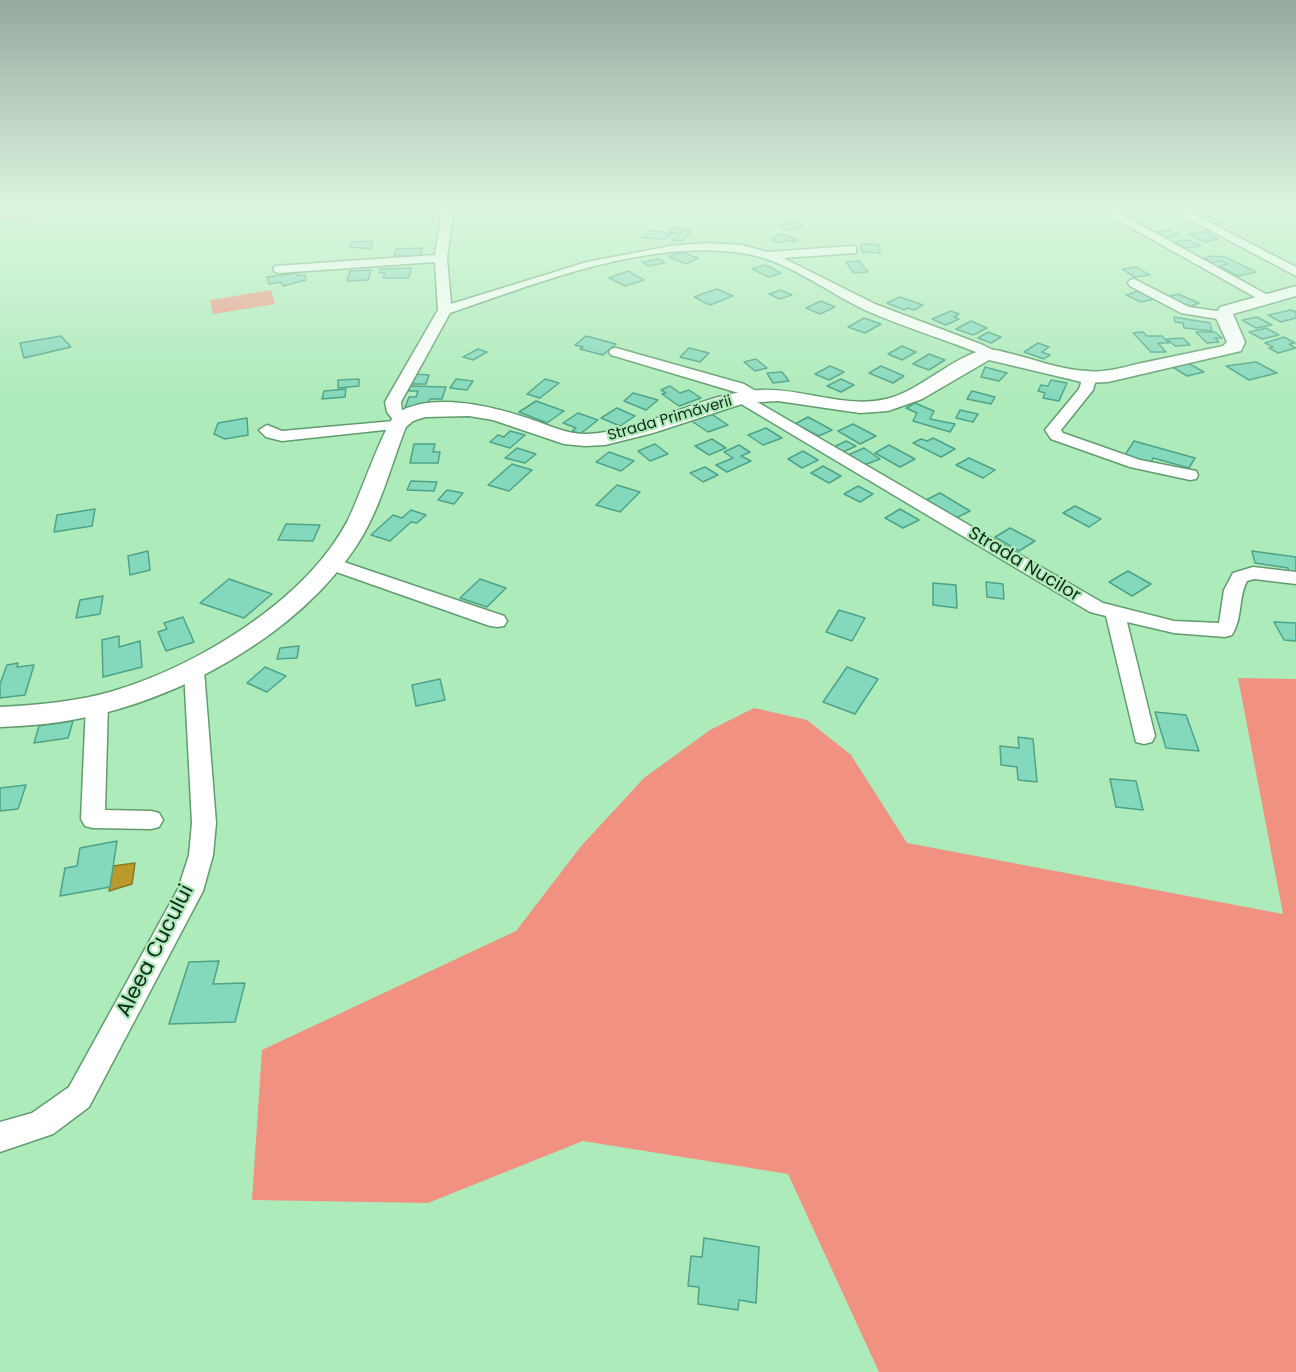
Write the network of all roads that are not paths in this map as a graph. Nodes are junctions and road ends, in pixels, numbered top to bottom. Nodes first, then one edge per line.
1 (442, 271) edge
2 (572, 271) edge
3 (797, 271) edge
4 (1217, 271) edge
5 (1134, 283) dead end
6 (1296, 291) edge
7 (1267, 298) junction
8 (445, 310) junction
9 (1224, 316) junction
10 (616, 352) dead end
11 (993, 354) junction
12 (1086, 377) junction
13 (748, 397) junction
14 (399, 422) junction
15 (267, 430) dead end
16 (1190, 475) dead end
17 (332, 564) junction
18 (1296, 578) edge
19 (1115, 614) junction
20 (497, 621) dead end
21 (194, 670) junction
22 (97, 704) junction
23 (0, 717) edge
24 (1144, 736) dead end
25 (151, 820) dead end
26 (0, 1137) edge

1 - 8 street
2 - 8 street
3 - 11 street
4 - 7 street
5 - 9 street
6 - 7 street
7 - 9 street
8 - 14 street
9 - 12 street
10 - 13 street, Strada Nucilor
11 - 12 street
11 - 13 street, Strada Primăverii
12 - 16 street
13 - 14 street, Strada Primăverii
13 - 19 street, Strada Nucilor
14 - 15 street
14 - 17 street
17 - 20 street
17 - 21 street
18 - 19 street, Strada Nucilor
19 - 24 street
21 - 22 street
21 - 26 street, Aleea Cucului
22 - 23 street
22 - 25 street

